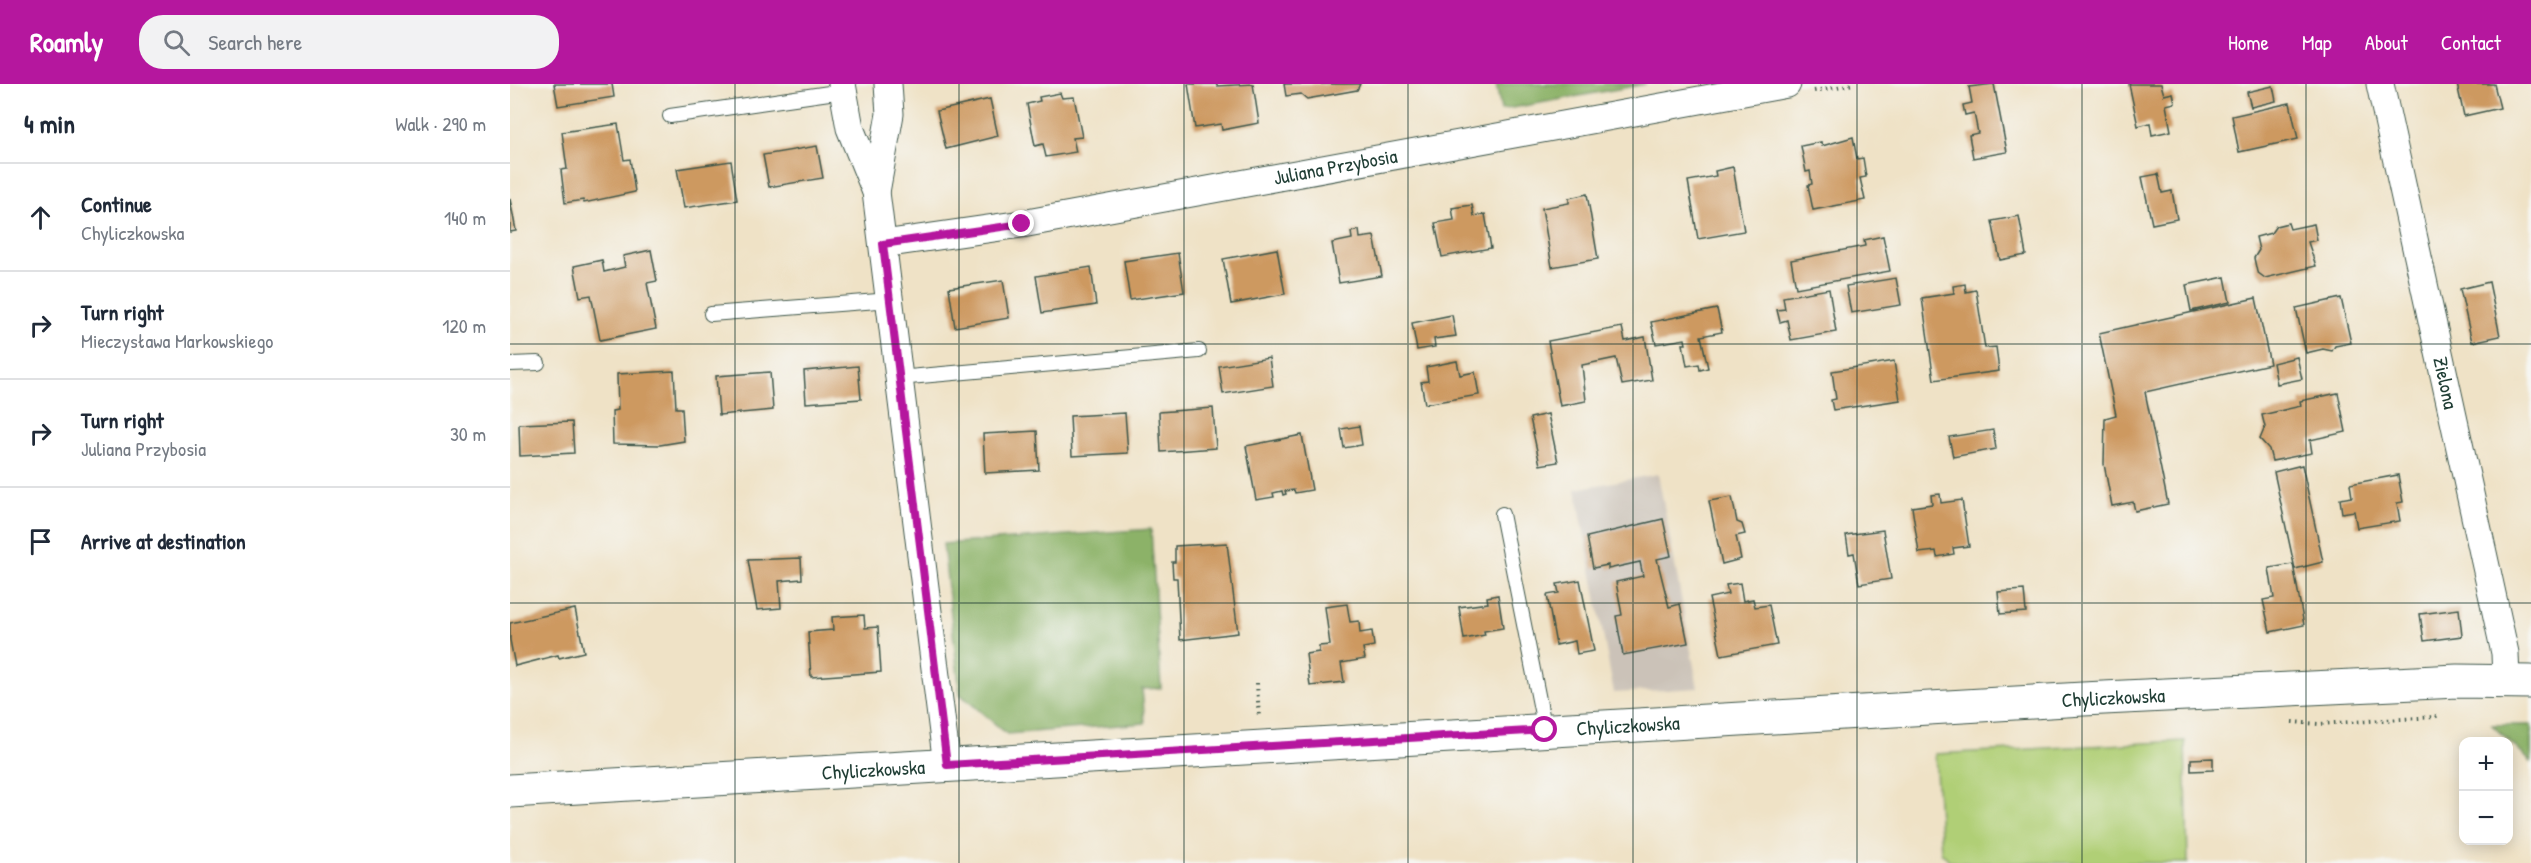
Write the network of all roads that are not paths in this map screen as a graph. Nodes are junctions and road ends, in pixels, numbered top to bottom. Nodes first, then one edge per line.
1 (888, 84) edge
2 (1787, 84) edge
3 (2380, 84) edge
4 (842, 87) edge
5 (670, 116) dead end
6 (876, 192) junction
7 (883, 244) junction
8 (891, 300) junction
9 (711, 314) dead end
10 (1199, 351) dead end
11 (538, 363) dead end
12 (510, 364) edge
13 (898, 378) junction
14 (1503, 514) dead end
15 (2519, 682) edge
16 (1545, 730) junction
17 (947, 765) junction
18 (510, 791) edge

1 - 6 street
2 - 7 street, Juliana Przybosia
3 - 15 street, Zielona
4 - 5 lane
4 - 6 street
6 - 7 street
7 - 8 street
8 - 9 lane
8 - 13 street
10 - 13 lane
11 - 12 lane
13 - 17 street
14 - 16 lane
15 - 16 street, Chyliczkowska
16 - 17 street, Chyliczkowska
17 - 18 street, Chyliczkowska

